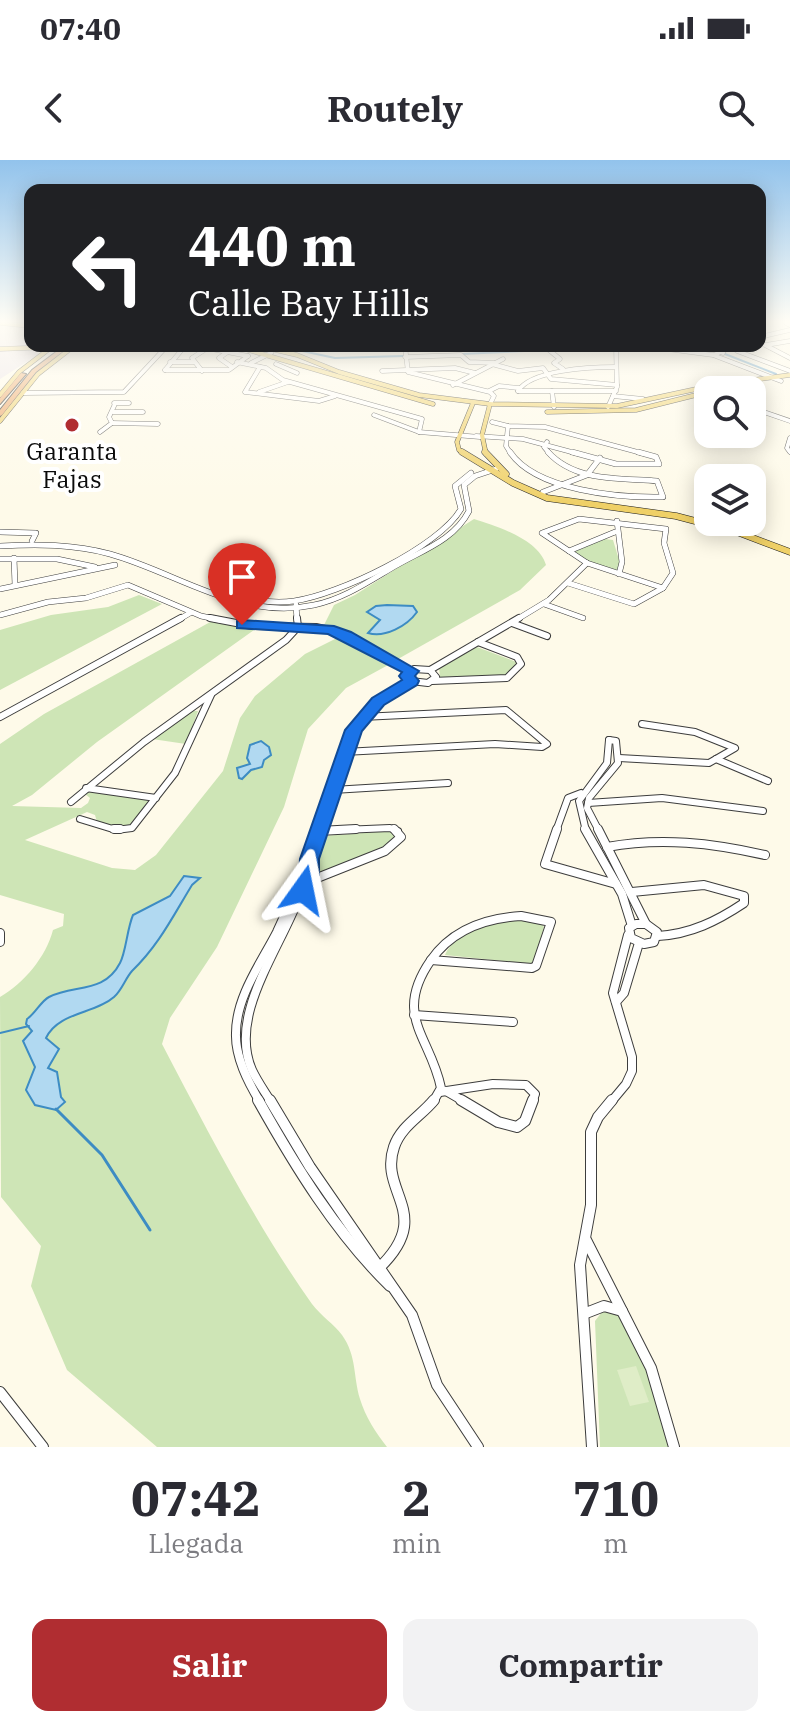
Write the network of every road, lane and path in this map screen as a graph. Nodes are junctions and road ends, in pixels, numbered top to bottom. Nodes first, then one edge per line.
1 (17, 383) edge
2 (23, 383) edge
3 (31, 383) edge
4 (135, 383) edge
5 (249, 383) edge
6 (285, 383) edge
7 (292, 383) edge
8 (362, 383) edge
9 (377, 383) edge
10 (447, 383) edge
11 (457, 383) edge
12 (529, 383) edge
13 (573, 383) edge
14 (615, 383) edge
15 (735, 383) edge
16 (453, 385) junction
17 (310, 388) junction
18 (519, 388) junction
19 (552, 391) junction
20 (615, 391) junction
21 (490, 392) junction
22 (23, 393) junction
23 (121, 393) junction
24 (257, 393) junction
25 (335, 396) junction
26 (694, 396) edge
27 (288, 397) junction
28 (643, 399) dead end
29 (15, 402) junction
30 (116, 402) junction
31 (129, 403) dead end
32 (360, 403) junction
33 (445, 403) junction
34 (3, 405) edge
35 (471, 406) junction
36 (490, 407) junction
37 (554, 407) junction
38 (608, 407) junction
39 (347, 408) dead end
40 (521, 408) junction
41 (384, 410) junction
42 (113, 412) junction
43 (143, 412) dead end
44 (0, 414) edge
45 (766, 414) edge
46 (0, 421) edge
47 (492, 422) dead end
48 (790, 422) edge
49 (112, 423) junction
50 (158, 424) dead end
51 (508, 426) junction
52 (542, 426) junction
53 (100, 432) dead end
54 (419, 432) junction
55 (459, 435) junction
56 (479, 436) junction
57 (505, 437) junction
58 (790, 438) edge
59 (527, 439) junction
60 (548, 443) junction
61 (790, 452) edge
62 (641, 453) junction
63 (600, 458) junction
64 (624, 463) junction
65 (489, 470) junction
66 (586, 474) junction
67 (558, 485) junction
68 (540, 491) junction
69 (694, 518) edge
70 (694, 519) edge
71 (617, 521) junction
72 (0, 532) edge
73 (615, 532) junction
74 (750, 536) edge
75 (755, 536) edge
76 (32, 541) junction
77 (0, 544) edge
78 (790, 549) edge
79 (569, 551) junction
80 (14, 558) junction
81 (0, 559) edge
82 (57, 559) junction
83 (587, 563) junction
84 (115, 565) dead end
85 (97, 568) junction
86 (619, 574) junction
87 (60, 577) junction
88 (190, 582) junction
89 (568, 583) junction
90 (15, 585) junction
91 (663, 588) junction
92 (0, 589) edge
93 (296, 604) junction
94 (544, 604) junction
95 (282, 605) junction
96 (187, 612) junction
97 (0, 615) edge
98 (583, 618) dead end
99 (512, 623) junction
100 (284, 627) junction
101 (295, 628) junction
102 (547, 636) dead end
103 (478, 642) junction
104 (430, 670) junction
105 (411, 671) junction
106 (411, 681) junction
107 (432, 681) junction
108 (211, 695) junction
109 (0, 714) edge
110 (362, 717) junction
111 (642, 724) dead end
112 (344, 752) junction
113 (619, 758) junction
114 (716, 759) junction
115 (768, 781) dead end
116 (448, 783) dead end
117 (86, 788) junction
118 (333, 790) junction
119 (581, 793) junction
120 (156, 798) junction
121 (71, 802) dead end
122 (588, 803) junction
123 (763, 811) dead end
124 (80, 819) dead end
125 (319, 831) junction
126 (607, 847) junction
127 (765, 855) dead end
128 (309, 859) junction
129 (307, 882) junction
130 (617, 884) junction
131 (632, 892) junction
132 (646, 924) junction
133 (630, 930) junction
134 (658, 936) junction
135 (639, 943) junction
136 (430, 960) junction
137 (616, 1002) junction
138 (414, 1015) junction
139 (513, 1022) dead end
140 (443, 1092) junction
141 (586, 1240) junction
142 (376, 1270) junction
143 (624, 1312) junction
144 (586, 1313) junction
145 (0, 1392) edge
146 (43, 1447) edge
147 (478, 1447) edge
148 (592, 1447) edge
149 (674, 1447) edge

1 - 34 highway
2 - 34 highway
3 - 22 main road
4 - 23 street
5 - 24 street
6 - 24 street
7 - 17 street
8 - 33 main road
9 - 33 main road
10 - 16 street
11 - 16 street
12 - 18 street
13 - 20 street
14 - 20 street
15 - 38 main road
16 - 21 street
17 - 25 street
17 - 27 street
18 - 19 street
18 - 21 street
19 - 20 street
19 - 37 street
20 - 28 street
20 - 38 street
21 - 36 street
22 - 23 street
22 - 29 main road
23 - 30 street
24 - 27 street
25 - 27 street
25 - 32 street
26 - 40 main road
29 - 34 highway
29 - 46 main road
30 - 31 street
30 - 42 street
32 - 39 street
32 - 41 street
33 - 35 main road
34 - 44 highway
35 - 36 main road
35 - 55 main road
36 - 40 main road
36 - 56 main road
37 - 38 main road
37 - 40 main road
41 - 54 street
41 - 54 street
42 - 43 street
42 - 49 street
45 - 48 street
47 - 51 street
49 - 50 street
49 - 53 street
51 - 52 street
51 - 57 street
52 - 59 street
52 - 62 street
54 - 55 street
55 - 56 street
55 - 65 main road
56 - 57 street
56 - 65 main road
57 - 59 street
57 - 67 street
58 - 61 street
59 - 60 street
60 - 63 street
60 - 66 street
62 - 64 street
62 - 64 street
63 - 64 street
63 - 66 street
65 - 68 main road
65 - 70 main road
65 - 93 street
66 - 67 street
66 - 67 street
67 - 68 street
68 - 69 main road
71 - 73 street
71 - 79 street
71 - 91 street
72 - 76 street
73 - 79 street
73 - 86 street
74 - 78 main road
75 - 78 main road
76 - 77 street
76 - 88 street
77 - 88 street
79 - 83 street
80 - 81 street
80 - 82 street
80 - 90 street
82 - 85 street
82 - 87 street
83 - 86 street
83 - 89 street
84 - 85 street
85 - 87 street
86 - 91 street
87 - 90 street
88 - 95 street
89 - 91 street
89 - 94 street
90 - 92 street
93 - 95 street
93 - 101 street
94 - 98 street
94 - 99 street
95 - 100 street
96 - 97 street
96 - 100 street
96 - 109 street
99 - 102 street
99 - 103 street
100 - 101 street
101 - 105 street
101 - 108 street
103 - 104 street
103 - 107 street
104 - 105 street
104 - 107 street
105 - 106 street
106 - 107 street
106 - 110 street
108 - 117 street
108 - 120 street
110 - 112 street
110 - 112 street
111 - 114 street
112 - 118 street
113 - 114 street
113 - 119 street
113 - 122 street
114 - 115 street
116 - 118 street
117 - 120 street
117 - 121 street
118 - 125 street
119 - 130 street
119 - 130 street
120 - 124 street
122 - 123 street
122 - 126 street
125 - 128 street
125 - 129 street
126 - 127 street
126 - 131 street
128 - 129 street
128 - 142 street
129 - 142 street
130 - 133 street
131 - 132 street
131 - 134 street
132 - 133 street
132 - 134 street
133 - 135 street
133 - 137 street
134 - 135 street
135 - 137 street
136 - 136 street
136 - 138 street
137 - 141 street
138 - 139 street
138 - 140 street
140 - 140 street
140 - 142 street
141 - 143 street
141 - 144 street
142 - 147 street
143 - 144 street
143 - 149 street
144 - 148 street
145 - 146 street

